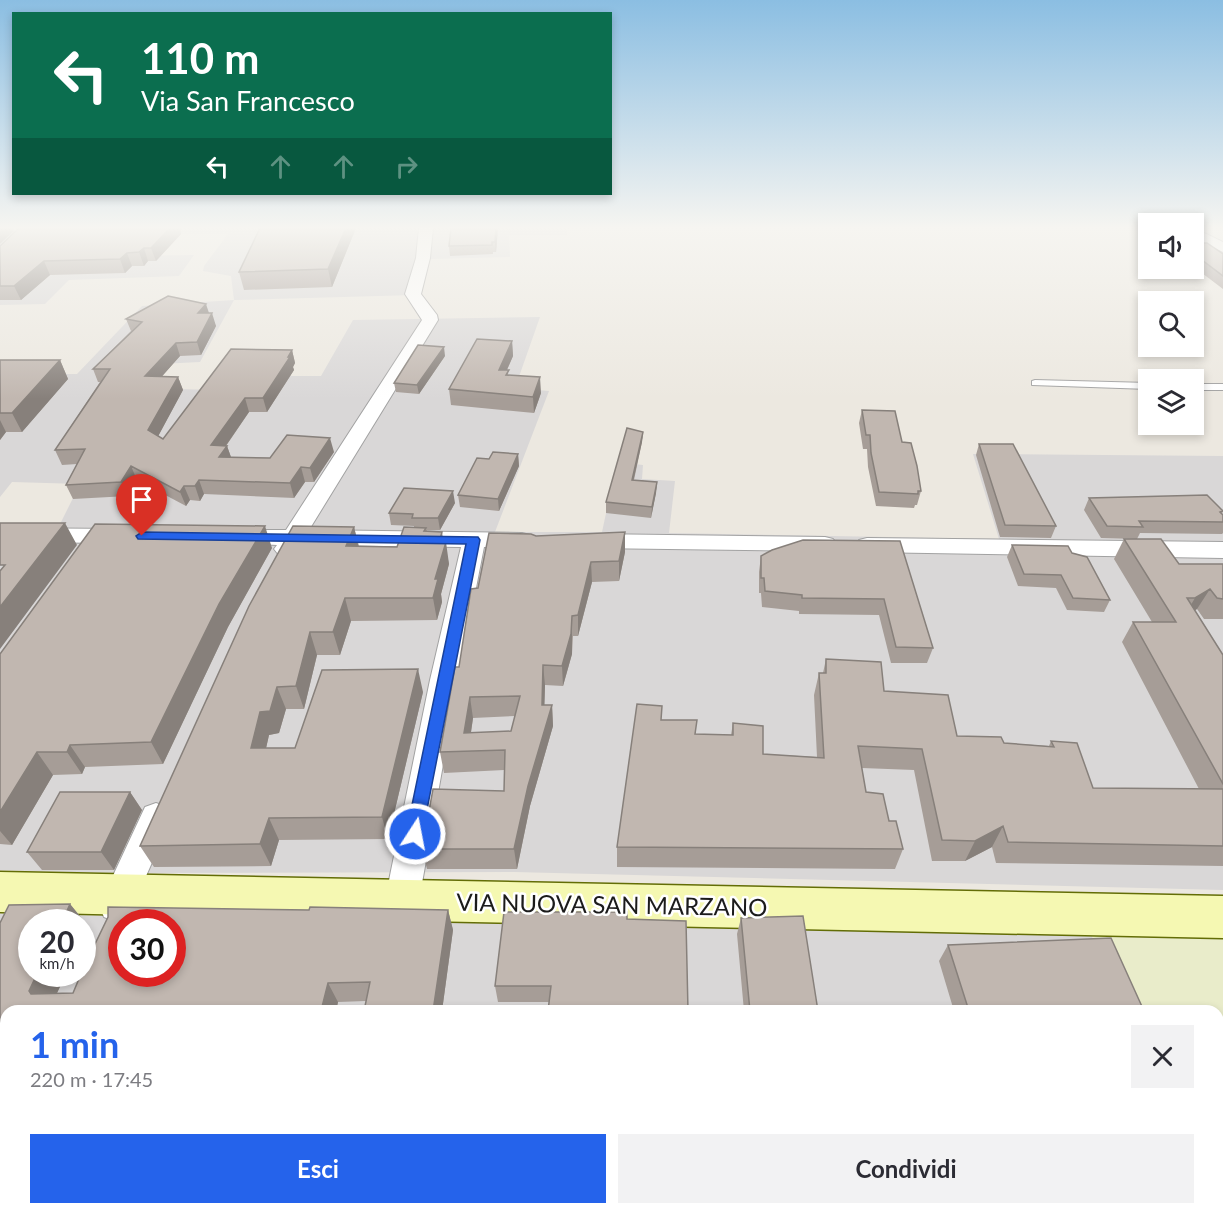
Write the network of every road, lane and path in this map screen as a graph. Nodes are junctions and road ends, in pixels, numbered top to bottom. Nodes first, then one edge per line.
1 (416, 285) edge
2 (1035, 383) dead end
3 (1138, 386) edge
4 (1204, 387) edge
5 (1223, 387) edge
6 (0, 535) edge
7 (99, 536) junction
8 (145, 536) edge
9 (213, 537) edge
10 (292, 538) junction
11 (474, 540) junction
12 (544, 540) edge
13 (568, 541) edge
14 (1223, 550) edge
15 (79, 563) edge
16 (276, 568) edge
17 (165, 798) edge
18 (0, 892) edge
19 (121, 894) junction
20 (402, 900) junction
21 (1223, 917) edge
22 (102, 937) edge

1 - 10 street
2 - 3 lane
4 - 5 lane
6 - 7 street
7 - 8 street
7 - 15 street
9 - 10 street
10 - 11 street
10 - 16 street
11 - 12 street
11 - 20 street
13 - 14 street
17 - 19 street
18 - 19 main road, VIA NUOVA SAN MARZANO
19 - 20 main road, VIA NUOVA SAN MARZANO
19 - 22 street
20 - 21 main road, VIA NUOVA SAN MARZANO

